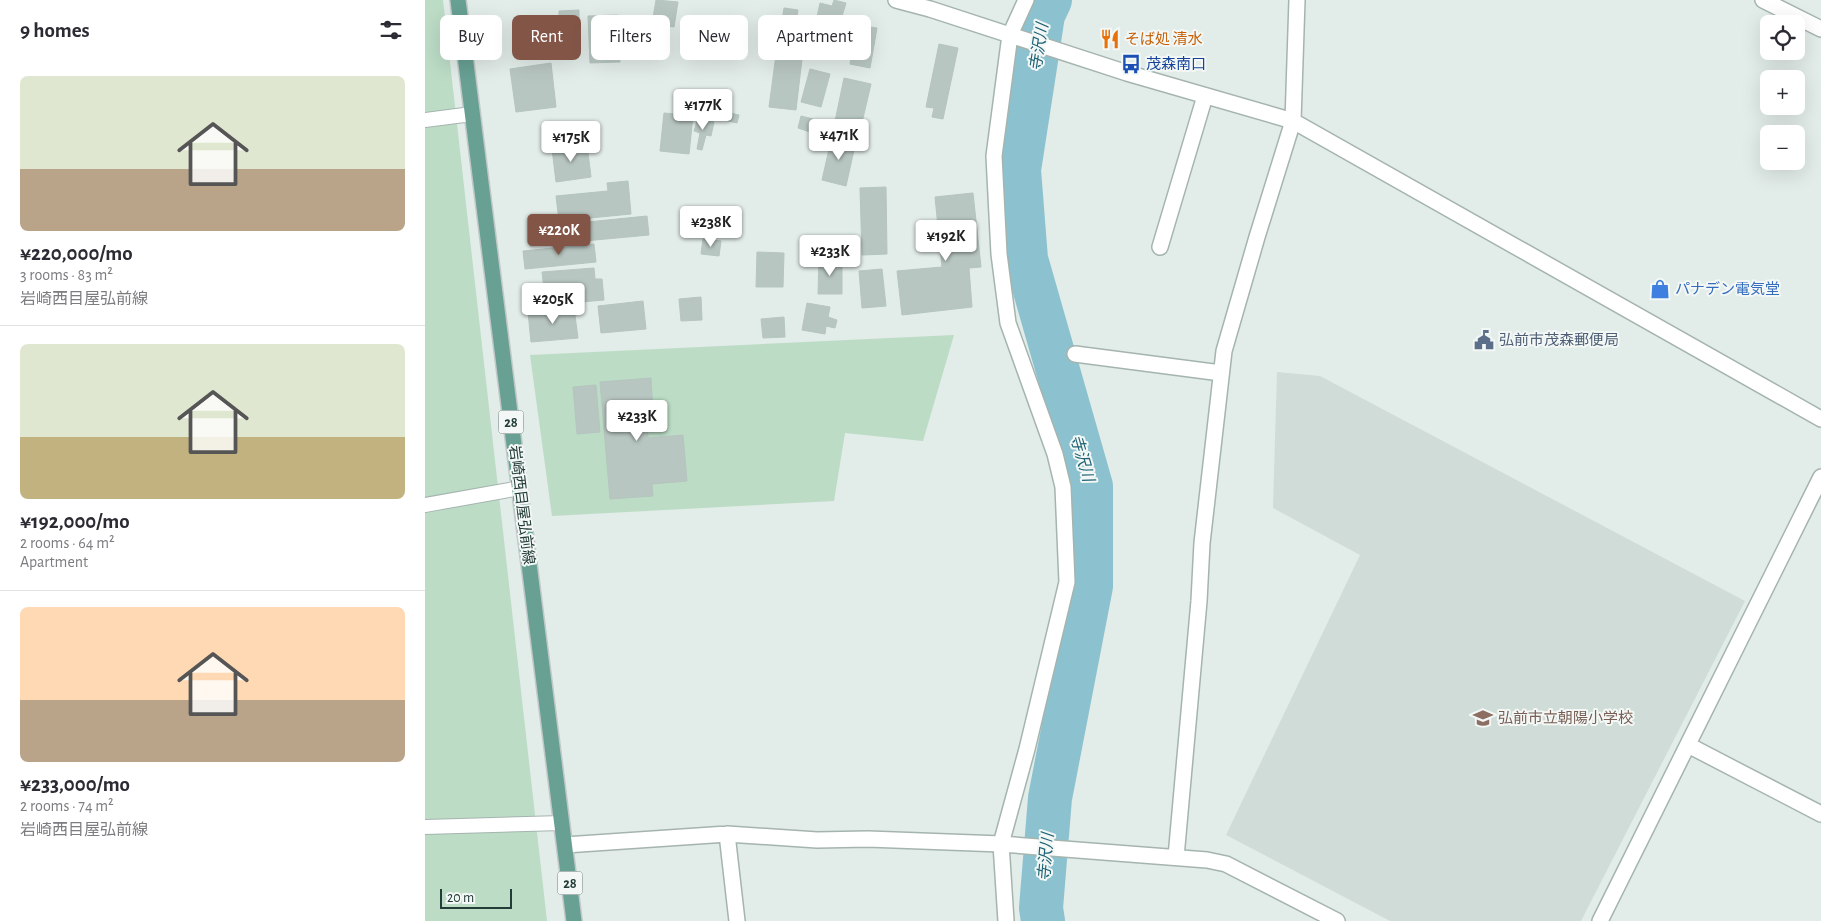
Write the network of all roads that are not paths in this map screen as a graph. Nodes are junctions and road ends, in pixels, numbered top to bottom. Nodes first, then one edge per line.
1 (458, 0) edge
2 (896, 0) edge
3 (1025, 0) edge
4 (1297, 0) edge
5 (1763, 0) edge
6 (930, 4) edge
7 (1821, 29) edge
8 (1015, 37) junction
9 (1205, 96) junction
10 (472, 114) junction
11 (425, 120) edge
12 (1293, 121) junction
13 (1160, 247) dead end
14 (1075, 354) dead end
15 (1221, 374) junction
16 (1821, 419) edge
17 (1821, 477) edge
18 (520, 488) junction
19 (425, 505) edge
20 (1688, 745) junction
21 (1821, 814) edge
22 (562, 823) junction
23 (425, 827) edge
24 (727, 834) junction
25 (565, 845) junction
26 (1008, 845) junction
27 (1176, 857) junction
28 (574, 921) edge
29 (737, 921) edge
30 (1006, 921) edge
31 (1337, 921) edge
32 (1601, 921) edge

1 - 10 main road, 岩崎西目屋弘前線 / 28
2 - 6 street
3 - 8 street
4 - 12 street
5 - 7 street
6 - 8 street
8 - 9 street
8 - 26 street
9 - 12 street
9 - 13 street
10 - 11 lane
10 - 18 main road, 岩崎西目屋弘前線 / 28
12 - 15 street
12 - 16 street
14 - 15 street
15 - 27 street
17 - 20 street
18 - 19 lane
18 - 22 main road, 岩崎西目屋弘前線 / 28
20 - 21 street
20 - 32 street
22 - 23 lane
22 - 25 main road, 岩崎西目屋弘前線 / 28
24 - 25 street
24 - 26 street
24 - 29 street
25 - 28 main road, 岩崎西目屋弘前線 / 28
26 - 27 street
26 - 30 street
27 - 31 street

